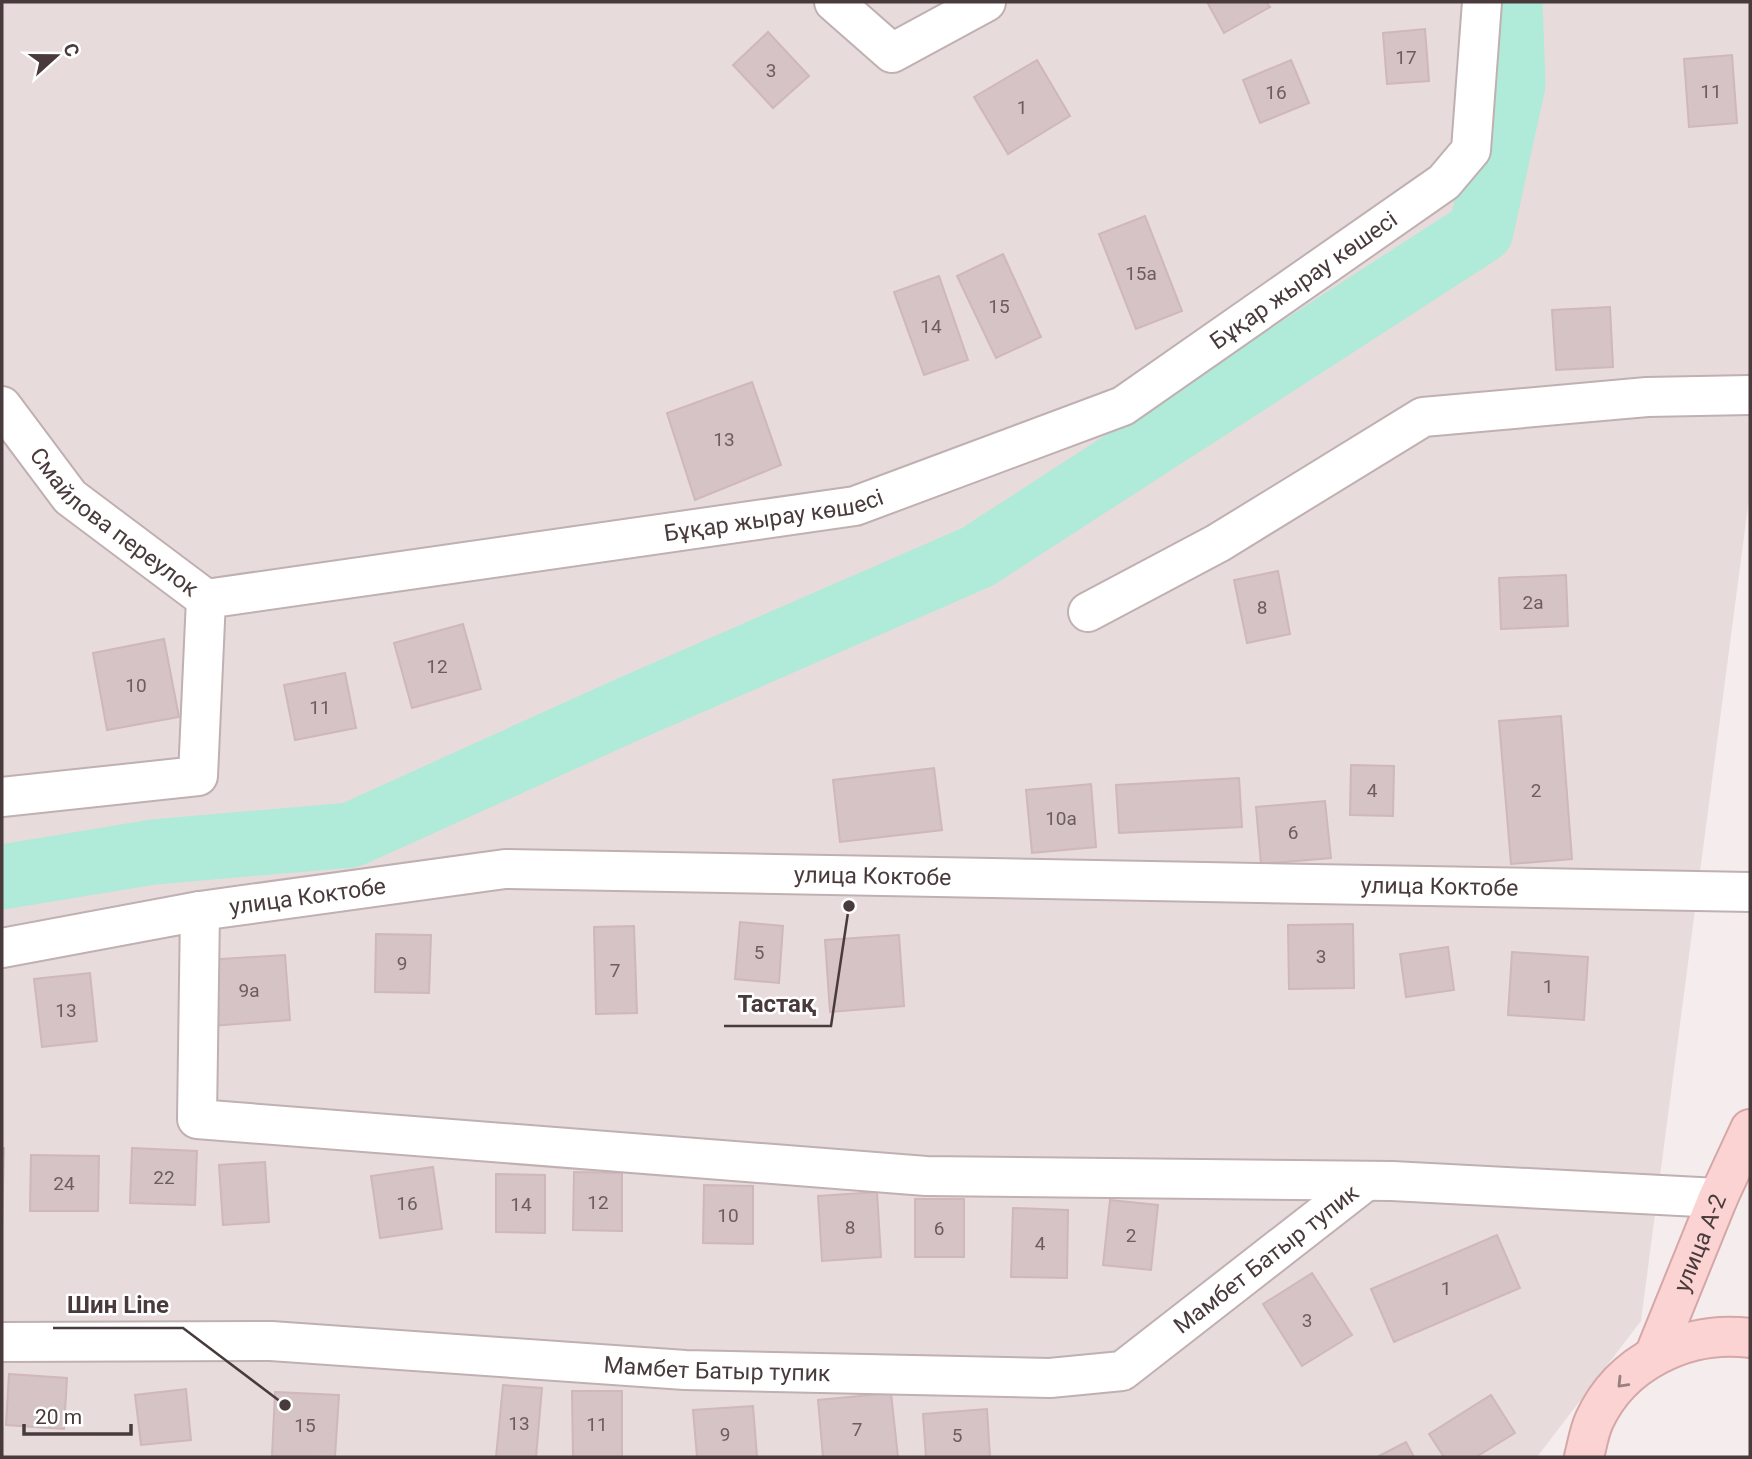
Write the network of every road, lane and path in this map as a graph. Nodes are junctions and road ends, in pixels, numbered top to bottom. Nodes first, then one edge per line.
1 (834, 2) edge
2 (986, 2) edge
3 (1482, 2) edge
4 (1750, 395) edge
5 (2, 406) edge
6 (206, 599) junction
7 (1088, 612) dead end
8 (2, 797) edge
9 (1750, 892) edge
10 (200, 911) junction
11 (2, 948) edge
12 (1750, 1129) edge
13 (1366, 1181) junction
14 (1718, 1198) junction
15 (1750, 1338) edge
16 (2, 1342) edge
17 (1654, 1356) junction
18 (1595, 1420) junction
19 (1555, 1457) edge
20 (1584, 1457) edge

1 - 2 street
3 - 6 street, Бұқар жырау көшесі
4 - 7 street
5 - 6 street, Смайлова переулок
6 - 8 street
9 - 10 street, улица Коктобе
10 - 11 street, улица Коктобе
10 - 13 street, Мамбет Батыр тупик
12 - 14 main road, улица А-2
13 - 14 street, Мамбет Батыр тупик
13 - 16 street, Мамбет Батыр тупик
14 - 17 main road, улица А-2
15 - 17 main road
17 -> 18 main road
18 - 19 main road
18 - 20 main road

